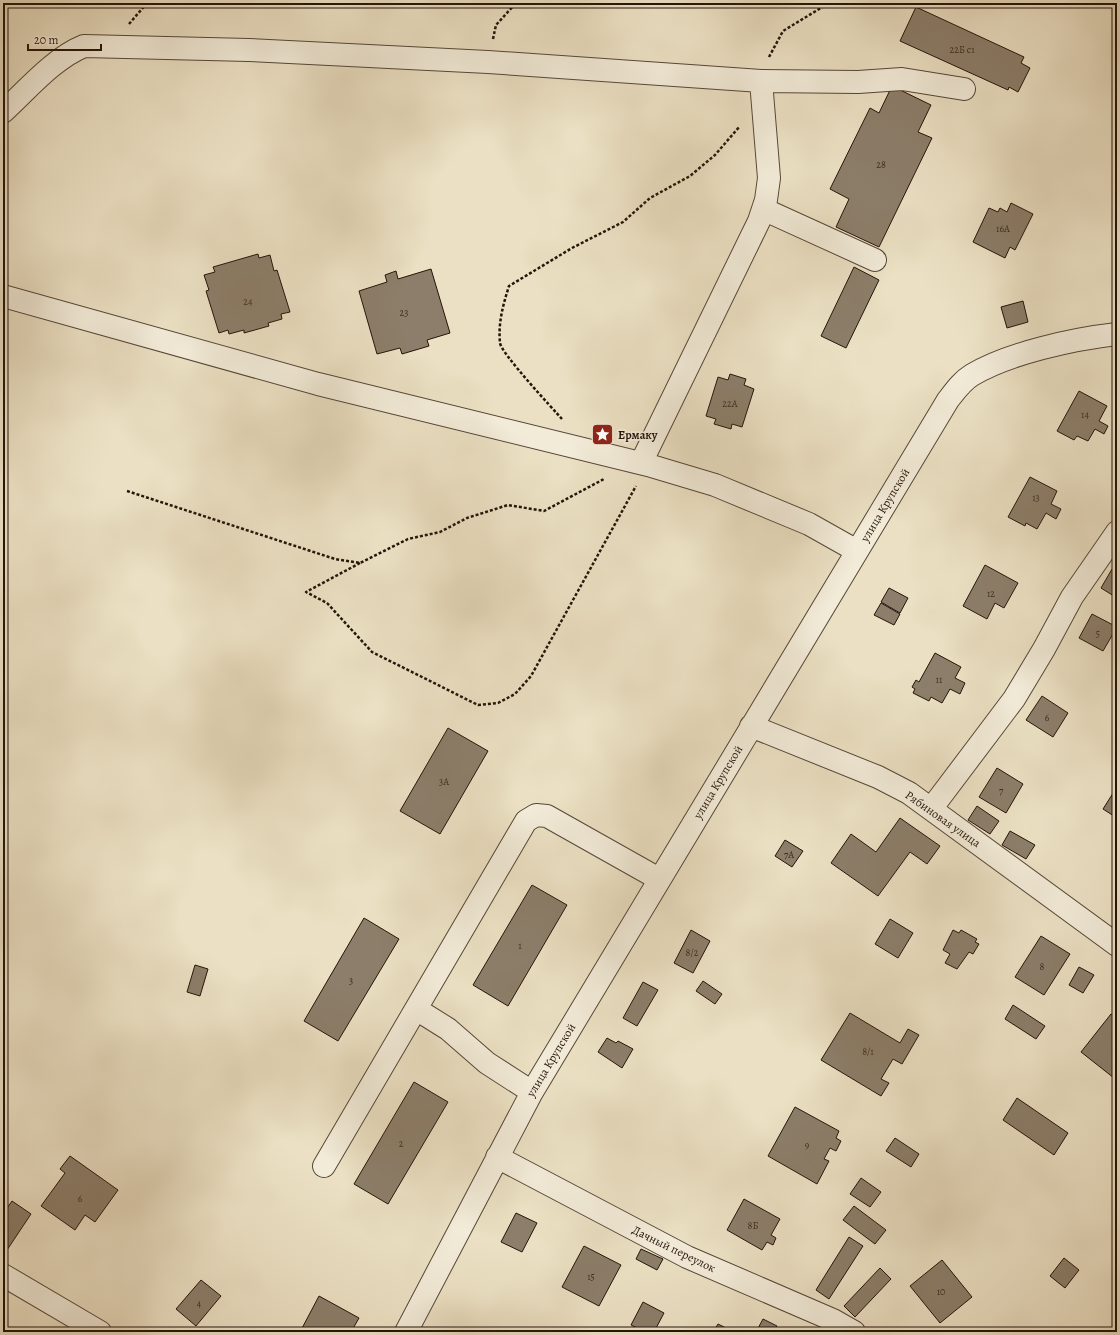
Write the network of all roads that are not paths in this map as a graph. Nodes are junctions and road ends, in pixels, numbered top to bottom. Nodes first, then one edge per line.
1 (964, 89) dead end
2 (762, 90) junction
3 (3, 112) edge
4 (763, 210) junction
5 (875, 260) dead end
6 (3, 296) edge
7 (1117, 334) edge
8 (641, 463) junction
9 (1117, 532) edge
10 (857, 551) junction
11 (751, 726) junction
12 (931, 809) junction
13 (659, 879) junction
14 (1117, 945) edge
15 (416, 1009) junction
16 (532, 1092) junction
17 (498, 1157) junction
18 (324, 1166) dead end
19 (3, 1275) edge
20 (100, 1332) edge
21 (406, 1332) edge
22 (854, 1332) edge

1 - 2 street
2 - 3 street
2 - 4 street
4 - 5 street
4 - 8 street
6 - 8 street
7 - 10 street, улица Крупской
8 - 10 street
9 - 12 street
10 - 11 street, улица Крупской
11 - 12 street, Рябиновая улица
11 - 13 street, улица Крупской
12 - 14 street, Рябиновая улица
13 - 15 street
13 - 16 street, улица Крупской
15 - 16 street
15 - 18 street
16 - 17 street, улица Крупской
17 - 21 street, улица Крупской
17 - 22 street, Дачный переулок
19 - 20 street

